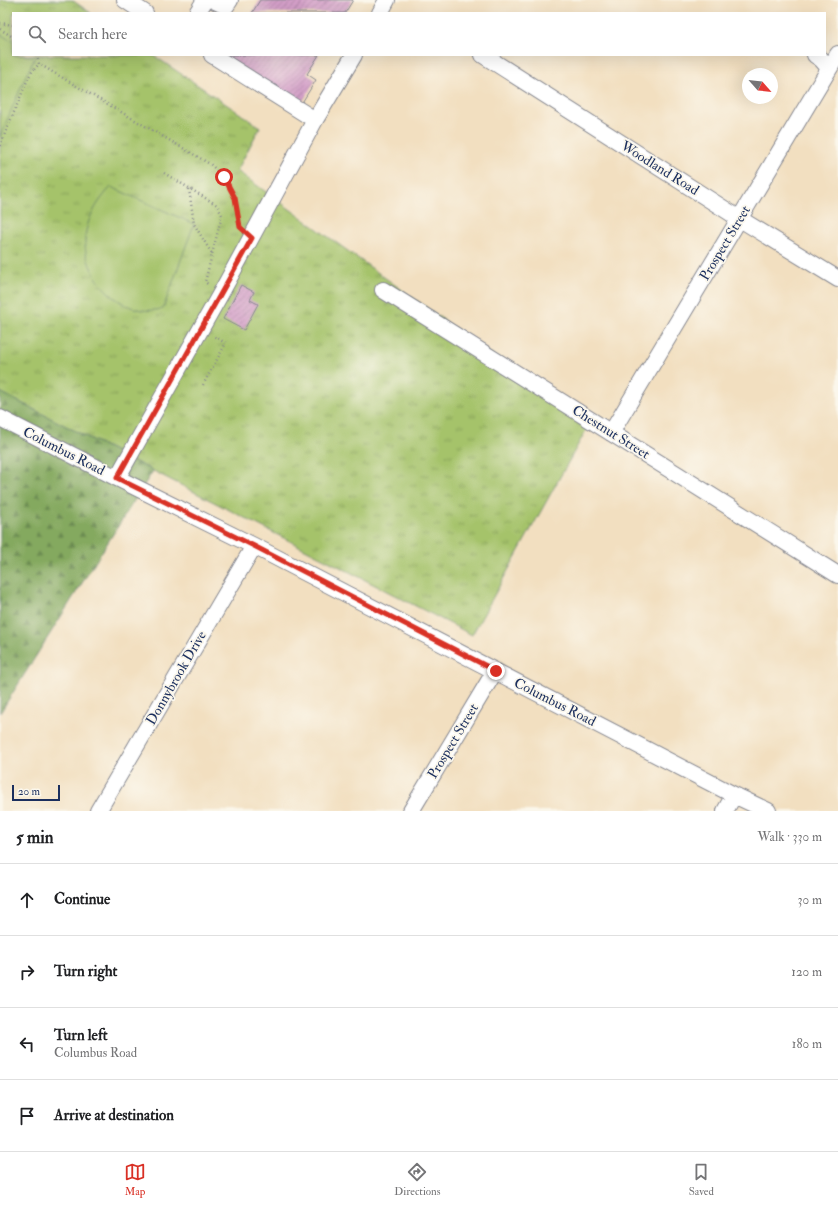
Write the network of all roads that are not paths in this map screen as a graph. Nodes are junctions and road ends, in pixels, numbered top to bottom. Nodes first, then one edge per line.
1 (125, 0) edge
2 (206, 0) edge
3 (212, 0) edge
4 (230, 0) edge
5 (387, 0) edge
6 (143, 12) edge
7 (198, 12) edge
8 (381, 12) edge
9 (838, 54) edge
10 (214, 56) edge
11 (353, 56) edge
12 (485, 56) edge
13 (817, 56) edge
14 (829, 68) junction
15 (315, 120) junction
16 (740, 219) junction
17 (838, 279) edge
18 (383, 290) dead end
19 (0, 418) edge
20 (611, 433) junction
21 (117, 478) junction
22 (254, 546) junction
23 (838, 575) edge
24 (496, 671) junction
25 (734, 795) junction
26 (98, 811) edge
27 (411, 811) edge
28 (725, 811) edge
29 (768, 811) edge

1 - 6 street
2 - 7 street
3 - 4 street
5 - 8 street
9 - 14 street, Prospect Street
10 - 15 street
11 - 15 street
12 - 16 street, Woodland Road
13 - 14 street
14 - 16 street, Prospect Street
15 - 21 street
16 - 17 street, Woodland Road
16 - 20 street, Prospect Street
18 - 20 street, Chestnut Street
19 - 21 street, Columbus Road
20 - 23 street, Chestnut Street
21 - 22 street, Columbus Road
22 - 24 street, Columbus Road
22 - 26 street, Donnybrook Drive
24 - 25 street, Columbus Road
24 - 27 street, Prospect Street
25 - 28 street
25 - 29 street, Columbus Road

